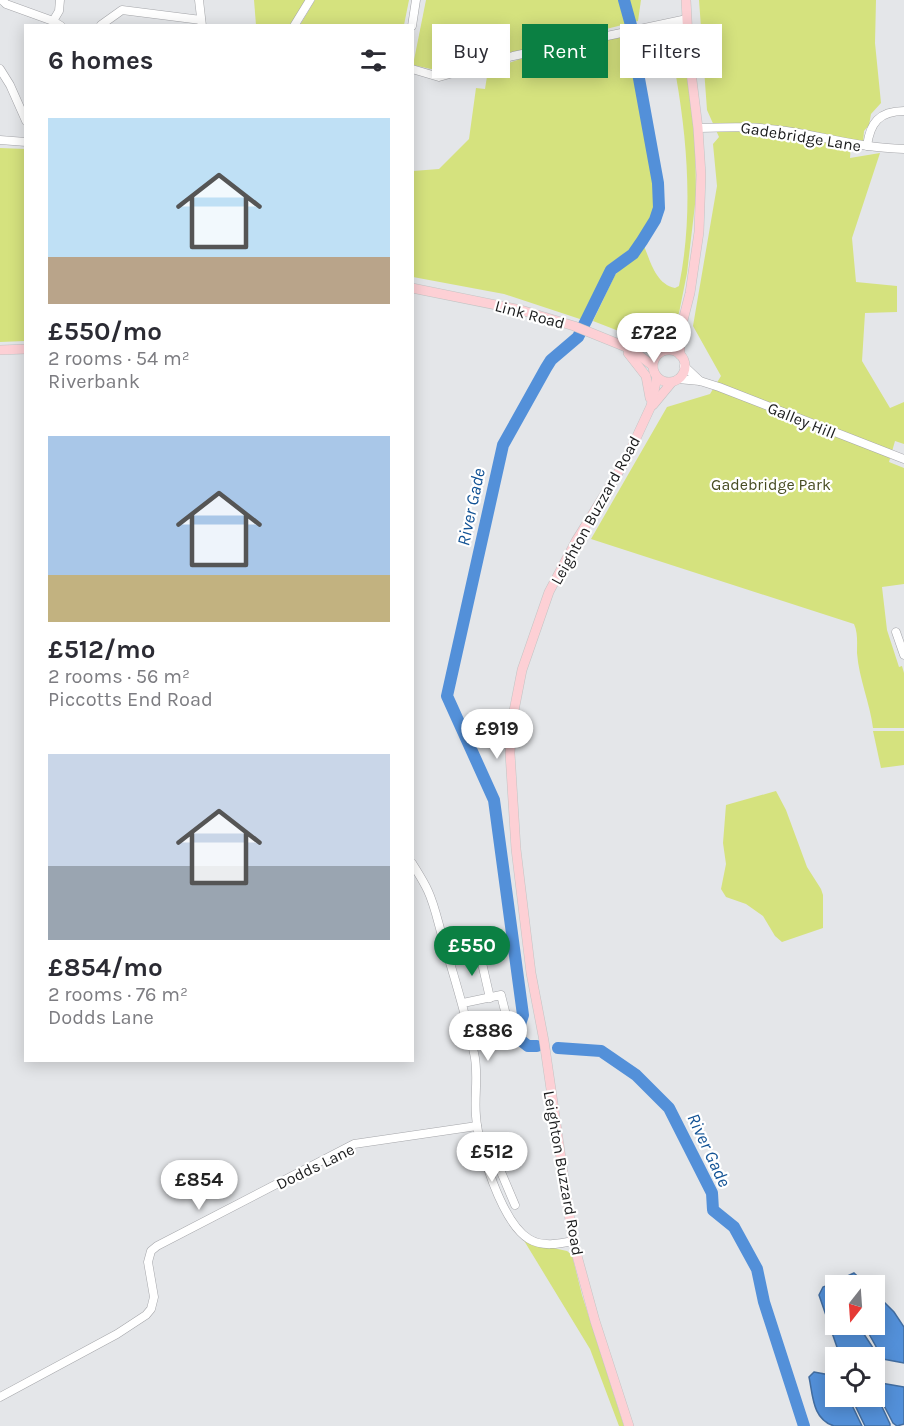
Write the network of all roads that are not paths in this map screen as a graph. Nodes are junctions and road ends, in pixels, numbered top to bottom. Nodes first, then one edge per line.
1 (2, 0) edge
2 (60, 0) edge
3 (199, 0) edge
4 (310, 0) edge
5 (416, 0) edge
6 (686, 0) edge
7 (687, 20) junction
8 (53, 21) junction
9 (201, 23) edge
10 (57, 24) edge
11 (102, 24) edge
12 (295, 24) edge
13 (412, 24) edge
14 (0, 69) edge
15 (414, 70) edge
16 (904, 111) edge
17 (24, 116) edge
18 (698, 128) junction
19 (0, 140) edge
20 (24, 142) edge
21 (867, 146) junction
22 (904, 149) edge
23 (414, 288) edge
24 (425, 291) junction
25 (414, 293) edge
26 (680, 332) junction
27 (616, 342) junction
28 (24, 349) edge
29 (631, 349) junction
30 (0, 350) edge
31 (664, 352) junction
32 (680, 355) junction
33 (653, 366) junction
34 (684, 366) junction
35 (657, 377) junction
36 (675, 380) junction
37 (700, 381) junction
38 (651, 406) junction
39 (904, 459) edge
40 (896, 632) dead end
41 (904, 655) edge
42 (414, 867) edge
43 (479, 951) dead end
44 (490, 998) junction
45 (463, 1004) junction
46 (496, 1039) dead end
47 (477, 1126) junction
48 (480, 1144) junction
49 (515, 1205) dead end
50 (573, 1241) junction
51 (0, 1397) edge
52 (628, 1426) edge

1 - 8 street
2 - 8 street
3 - 9 street
4 - 12 street
5 - 13 street
6 - 7 main road
7 - 15 street
7 - 18 main road
8 - 10 street
9 - 11 street
14 - 17 street
16 - 21 street
18 - 21 street, Gadebridge Lane
18 - 26 main road
19 - 20 street
21 - 22 street, Gadebridge Lane
23 - 24 main road, Link Road
24 - 25 main road, Link Road
24 - 27 main road, Link Road
26 - 31 main road
26 - 32 main road
27 - 29 main road, Link Road
27 - 38 main road
28 - 30 main road
29 - 31 main road, Link Road
29 - 33 main road, Link Road
31 - 32 main road
31 - 33 main road
32 - 34 main road
33 - 35 main road
34 - 36 main road
34 - 37 street, Galley Hill
35 - 36 main road
35 - 38 main road, Leighton Buzzard Road
36 - 37 street, Galley Hill
36 - 38 main road, Leighton Buzzard Road
37 - 39 street, Galley Hill
38 - 50 main road, Leighton Buzzard Road
40 - 41 street
42 - 45 street
43 - 44 street
44 - 45 street
44 - 46 street
45 - 47 street
47 - 48 street
47 - 51 street, Dodds Lane
48 - 49 street
48 - 50 street
50 - 52 main road, Leighton Buzzard Road

